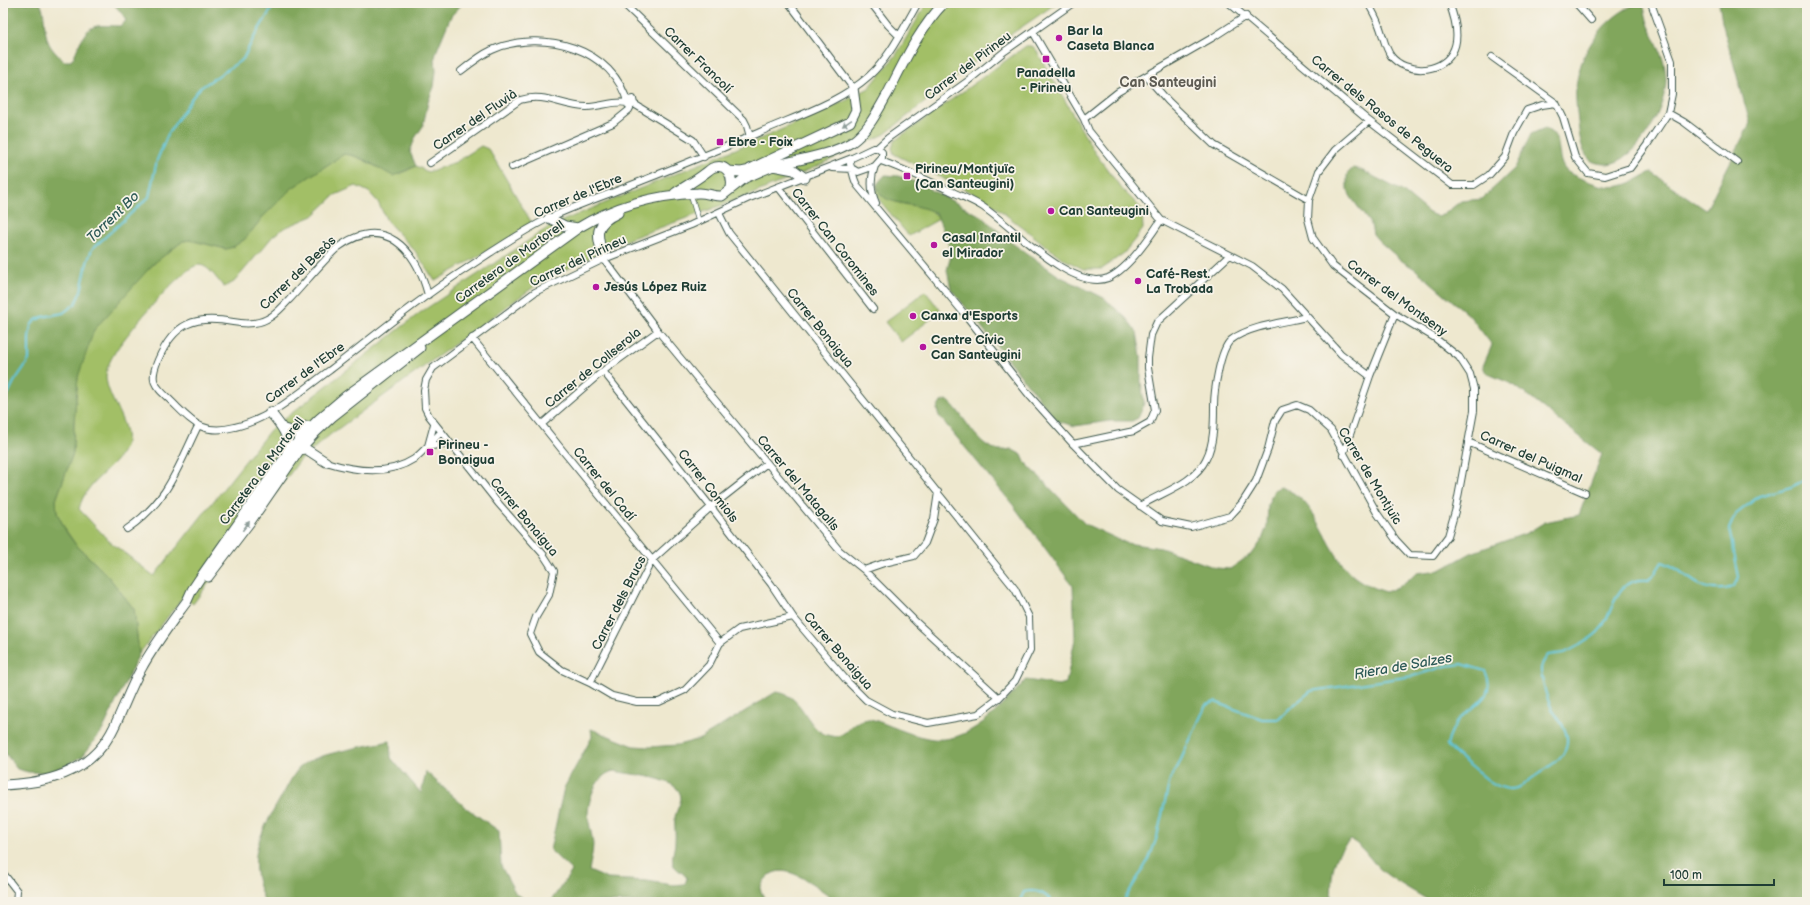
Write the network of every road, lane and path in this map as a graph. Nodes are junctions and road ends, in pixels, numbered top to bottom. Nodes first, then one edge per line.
1 (623, 3) edge
2 (789, 3) edge
3 (871, 3) edge
4 (918, 3) edge
5 (944, 3) edge
6 (1072, 3) edge
7 (1229, 3) edge
8 (1368, 3) edge
9 (1450, 3) edge
10 (1576, 3) edge
11 (1651, 3) edge
12 (1246, 16) junction
13 (1591, 20) dead end
14 (1033, 32) junction
15 (899, 36) junction
16 (1492, 57) dead end
17 (462, 71) dead end
18 (1146, 76) junction
19 (853, 88) junction
20 (630, 103) junction
21 (1556, 103) junction
22 (1668, 113) junction
23 (1084, 119) junction
24 (1370, 121) junction
25 (750, 137) junction
26 (878, 148) junction
27 (704, 157) junction
28 (852, 158) junction
29 (881, 161) junction
30 (1737, 162) dead end
31 (430, 163) dead end
32 (773, 166) junction
33 (876, 166) junction
34 (512, 167) dead end
35 (827, 169) junction
36 (853, 169) junction
37 (750, 170) junction
38 (728, 171) junction
39 (705, 174) junction
40 (805, 178) junction
41 (731, 188) junction
42 (779, 188) junction
43 (673, 194) junction
44 (712, 195) junction
45 (692, 200) dead end
46 (1309, 200) junction
47 (641, 202) junction
48 (879, 210) junction
49 (719, 213) junction
50 (549, 218) junction
51 (1161, 220) junction
52 (699, 222) junction
53 (578, 228) junction
54 (1230, 255) junction
55 (604, 259) junction
56 (428, 295) junction
57 (873, 309) dead end
58 (1395, 314) junction
59 (1307, 317) junction
60 (448, 323) junction
61 (658, 331) junction
62 (472, 338) junction
63 (603, 371) junction
64 (1370, 376) junction
65 (270, 412) junction
66 (316, 421) junction
67 (434, 424) junction
68 (542, 424) junction
69 (198, 426) junction
70 (284, 429) junction
71 (440, 433) junction
72 (314, 435) junction
73 (1468, 442) junction
74 (448, 443) junction
75 (1073, 444) junction
76 (427, 447) junction
77 (301, 448) junction
78 (1343, 454) junction
79 (311, 456) junction
80 (289, 459) junction
81 (326, 462) joint
82 (767, 463) junction
83 (277, 468) junction
84 (938, 492) junction
85 (1585, 493) dead end
86 (1140, 506) junction
87 (711, 507) junction
88 (126, 529) dead end
89 (652, 560) junction
90 (864, 570) junction
91 (187, 601) junction
92 (793, 617) junction
93 (720, 643) junction
94 (590, 683) junction
95 (999, 698) junction
96 (3, 785) edge
97 (3, 873) edge
98 (16, 902) edge

1 - 25 street, Carrer Francolí
2 - 19 street
3 - 15 street
4 - 15 street, Carrer de l'Ebre
5 - 32 main road
6 - 14 street, Carrer del Pirineu
7 - 12 street, Carrer dels Rasos de Peguera
8 - 9 street
10 - 13 street
11 - 22 street
12 - 18 street
12 - 24 street, Carrer dels Rasos de Peguera
14 - 23 street
14 - 26 street, Carrer del Pirineu
15 - 19 street, Carrer de l'Ebre
16 - 21 street
17 - 20 street
18 - 23 street
18 - 46 street
19 - 25 street, Carrer de l'Ebre
19 -> 37 main road
20 - 27 street
20 - 31 street, Carrer del Fluvià
20 - 34 street
21 - 22 street
21 - 24 street, Carrer dels Rasos de Peguera
22 - 30 street
23 - 51 street
24 - 46 street, Carrer del Montseny
25 - 27 street, Carrer de l'Ebre
26 - 28 street, Carrer del Pirineu
26 - 29 street
27 - 50 street, Carrer de l'Ebre
28 - 35 street, Carrer del Pirineu
28 - 36 street
29 - 33 street
29 - 51 street
32 - 37 main road
32 - 40 main road
32 - 41 main road
33 - 36 street, Carrer del Pirineu
33 - 48 street
35 - 36 street, Carrer del Pirineu
35 - 40 street, Carrer del Pirineu
36 - 48 street
37 - 38 main road
38 - 39 main road
38 - 41 main road
39 - 43 main road
39 - 44 main road
40 - 42 street, Carrer del Pirineu
41 - 44 main road
42 - 49 street, Carrer del Pirineu
42 - 57 street, Carrer Can Coromines
43 - 44 main road
43 - 47 main road, Carretera de Martorell
45 - 52 street
46 - 58 street, Carrer del Montseny
47 - 53 main road, Carretera de Martorell
47 - 55 main road
48 - 75 street, Carrer de Montjuïc
49 - 52 street, Carrer del Pirineu
49 - 84 street, Carrer Bonaigua
50 - 53 main road
50 - 56 street, Carrer de l'Ebre
51 - 54 street
52 - 55 street, Carrer del Pirineu
53 - 60 main road, Carretera de Martorell
54 - 59 street
54 - 75 street
55 - 61 street, Carrer del Matagalls
55 - 62 street, Carrer del Pirineu
56 - 65 street, Carrer de l'Ebre
56 - 69 street, Carrer del Besòs
58 - 64 street
58 - 73 street, Carrer del Montseny
59 - 64 street
59 - 86 street
60 - 66 main road, Carretera de Martorell
60 - 72 main road
61 - 63 street, Carrer de Collserola
61 - 82 street, Carrer del Matagalls
62 - 67 street, Carrer del Pirineu
62 - 68 street, Carrer del Cadí
63 - 68 street, Carrer de Collserola
63 - 87 street, Carrer Comiols
64 - 78 street
65 - 69 street, Carrer de l'Ebre
65 - 70 main road
66 - 70 main road
66 - 77 main road
66 - 80 main road, Carretera de Martorell
67 - 71 street, Carrer Bonaigua
67 - 76 street
68 - 89 street, Carrer del Cadí
69 - 88 street
70 - 80 main road
71 - 74 street, Carrer Bonaigua
71 - 76 street
72 - 77 main road
72 - 79 main road
73 - 78 street, Carrer de Montjuïc
73 - 85 street, Carrer del Puigmal
74 - 76 street
74 - 94 street, Carrer Bonaigua
75 - 86 street, Carrer de Montjuïc
76 - 81 street
77 - 79 main road
77 - 80 main road
77 - 83 main road
78 - 86 street, Carrer de Montjuïc
79 - 80 main road
79 - 81 main road
80 - 83 main road, Carretera de Martorell
91 -> 80 main road
82 - 87 street, Carrer dels Brucs
82 - 90 street, Carrer del Matagalls
83 - 91 main road, Carretera de Martorell
84 - 90 street
84 - 95 street, Carrer Bonaigua
87 - 89 street, Carrer dels Brucs
87 - 92 street, Carrer Comiols
89 - 93 street, Carrer del Cadí
89 - 94 street, Carrer dels Brucs
90 - 95 street, Carrer del Matagalls
91 - 96 main road, Carretera de Martorell
92 - 93 street, Carrer Bonaigua
92 - 95 street, Carrer Bonaigua
93 - 94 street, Carrer Bonaigua
97 - 98 street

